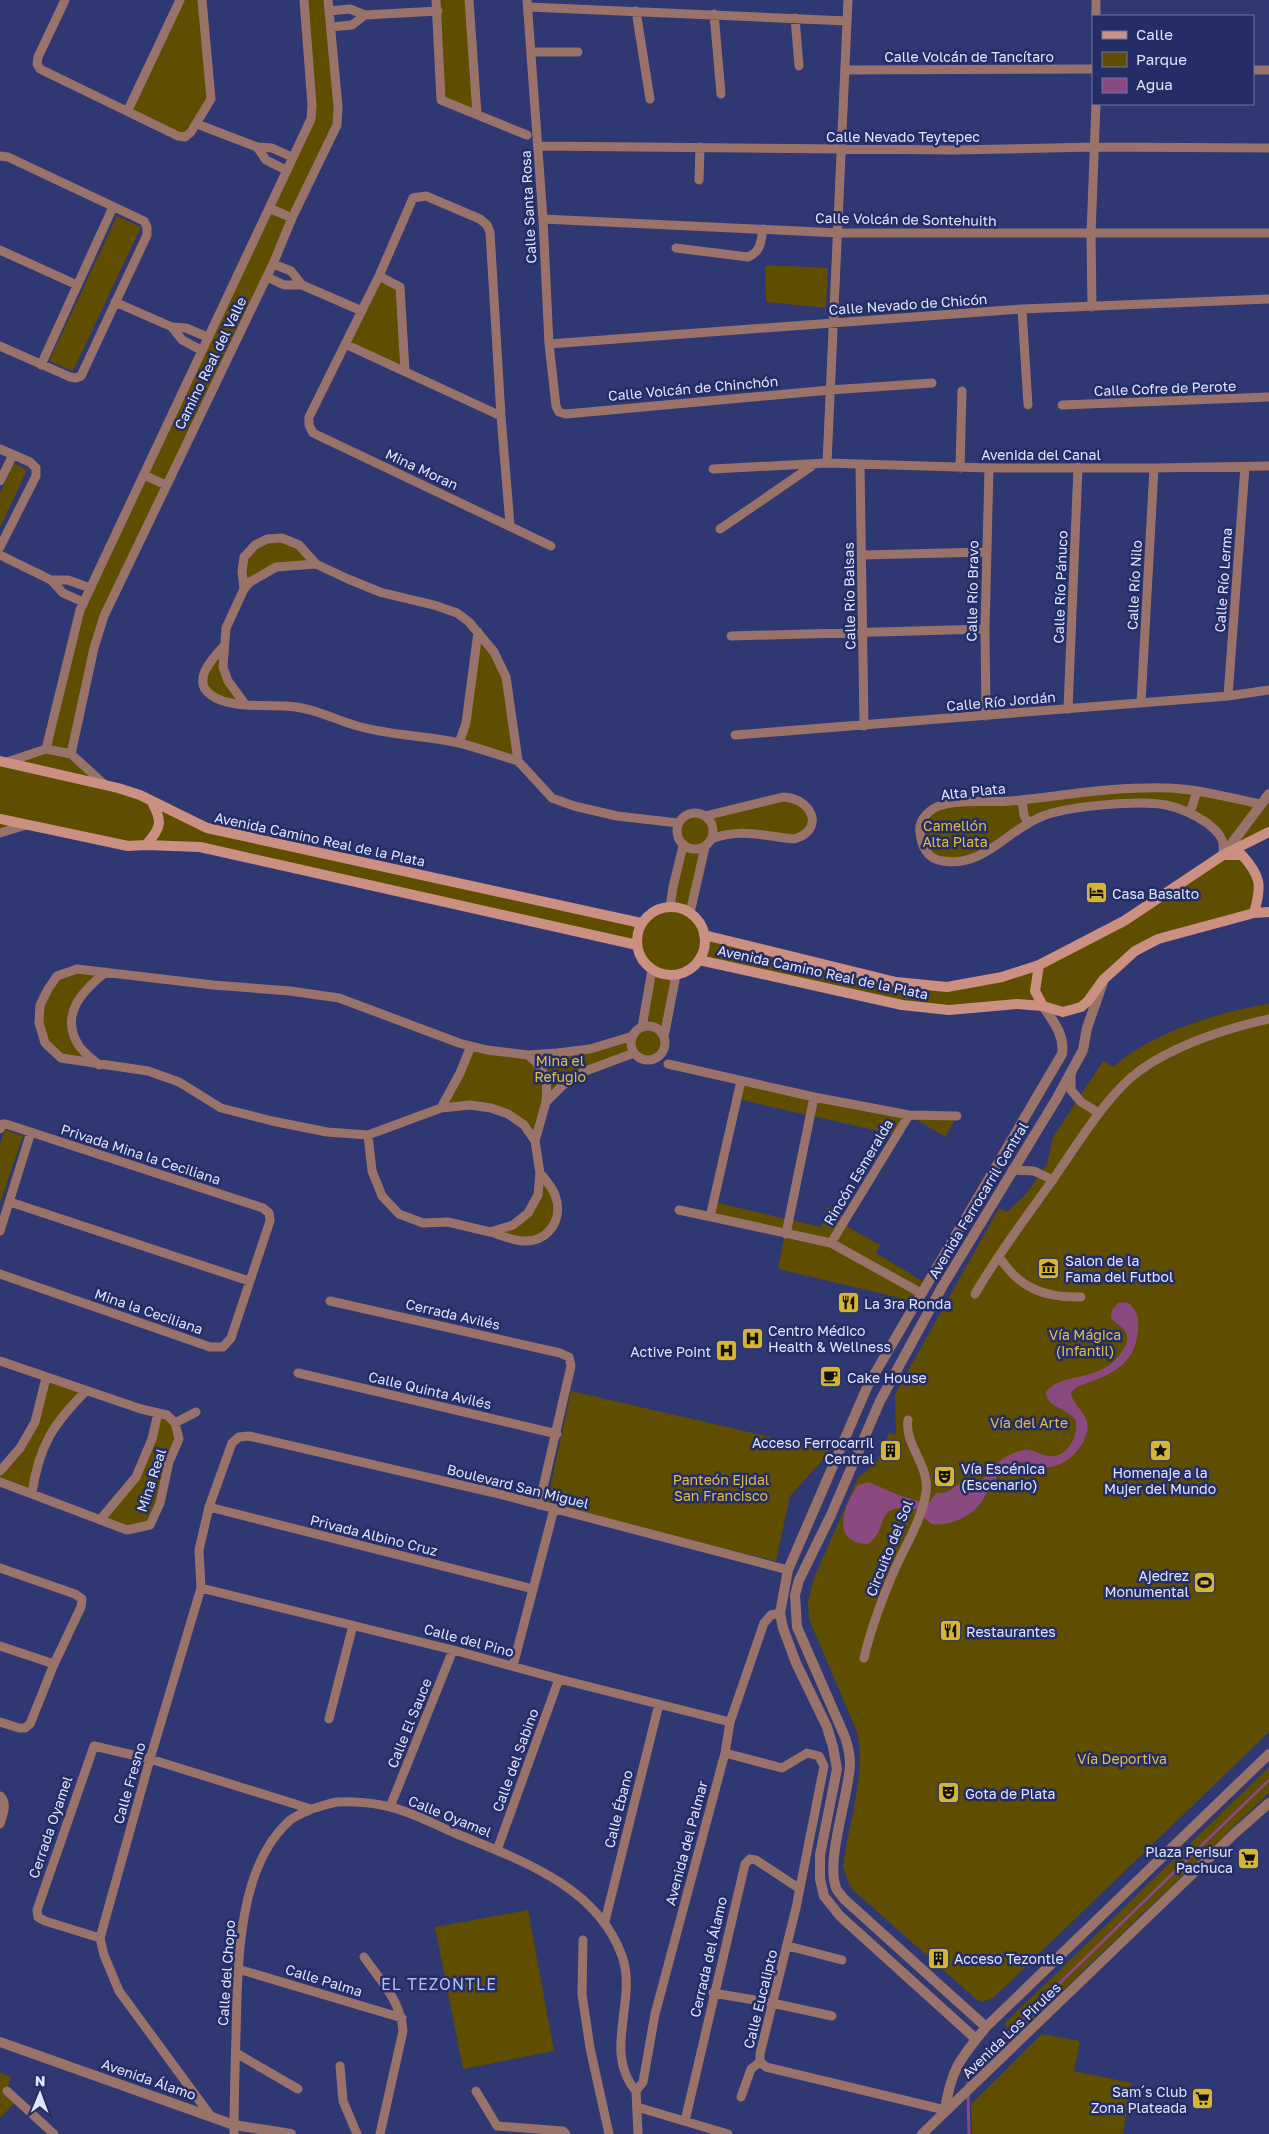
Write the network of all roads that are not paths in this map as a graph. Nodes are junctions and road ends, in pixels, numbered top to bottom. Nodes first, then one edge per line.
1 (65, 0) edge
2 (180, 0) edge
3 (202, 0) edge
4 (304, 0) edge
5 (328, 0) edge
6 (436, 0) edge
7 (469, 0) edge
8 (848, 0) edge
9 (1096, 0) edge
10 (527, 3) edge
11 (329, 10) junction
12 (438, 11) junction
13 (636, 11) junction
14 (714, 14) junction
15 (365, 15) junction
16 (1096, 15) edge
17 (795, 18) junction
18 (847, 21) junction
19 (330, 26) junction
20 (532, 52) junction
21 (578, 52) dead end
22 (799, 66) dead end
23 (1092, 69) edge
24 (845, 70) junction
25 (1254, 70) edge
26 (1269, 70) edge
27 (721, 94) dead end
28 (650, 99) dead end
29 (1096, 105) edge
30 (128, 110) junction
31 (477, 114) junction
32 (197, 124) junction
33 (527, 135) dead end
34 (538, 146) junction
35 (257, 147) junction
36 (700, 147) junction
37 (1094, 147) junction
38 (1269, 148) edge
39 (840, 150) junction
40 (0, 156) edge
41 (292, 157) junction
42 (286, 170) junction
43 (698, 180) dead end
44 (113, 207) junction
45 (269, 208) junction
46 (292, 218) junction
47 (543, 219) junction
48 (763, 229) junction
49 (839, 233) junction
50 (1269, 233) edge
51 (1091, 234) junction
52 (676, 248) dead end
53 (0, 250) edge
54 (273, 264) junction
55 (379, 276) junction
56 (267, 277) junction
57 (77, 285) junction
58 (302, 285) junction
59 (1269, 299) edge
60 (115, 302) junction
61 (1092, 306) junction
62 (1022, 309) junction
63 (362, 311) junction
64 (833, 323) junction
65 (172, 327) junction
66 (207, 337) junction
67 (346, 344) junction
68 (549, 344) junction
69 (0, 346) edge
70 (201, 350) junction
71 (41, 365) junction
72 (405, 371) junction
73 (932, 383) dead end
74 (830, 390) junction
75 (962, 390) dead end
76 (1269, 397) edge
77 (1028, 405) dead end
78 (1062, 406) dead end
79 (559, 412) joint
80 (501, 416) junction
81 (0, 449) edge
82 (13, 455) junction
83 (827, 463) junction
84 (813, 465) junction
85 (860, 465) junction
86 (1269, 466) edge
87 (1078, 467) junction
88 (1245, 467) junction
89 (713, 468) dead end
90 (960, 468) junction
91 (989, 468) junction
92 (1154, 468) junction
93 (144, 475) junction
94 (0, 481) edge
95 (166, 485) junction
96 (510, 525) junction
97 (720, 529) dead end
98 (552, 546) dead end
99 (0, 547) edge
100 (987, 552) junction
101 (0, 555) edge
102 (862, 555) junction
103 (316, 564) junction
104 (51, 580) junction
105 (90, 588) junction
106 (244, 589) junction
107 (83, 602) junction
108 (985, 629) junction
109 (478, 632) junction
110 (863, 632) junction
111 (731, 636) dead end
112 (223, 648) junction
113 (1269, 690) edge
114 (1228, 696) junction
115 (1141, 703) junction
116 (245, 704) junction
117 (1068, 709) junction
118 (986, 716) junction
119 (864, 726) junction
120 (735, 735) dead end
121 (459, 743) junction
122 (47, 746) junction
123 (72, 752) junction
124 (518, 761) junction
125 (3, 762) edge
126 (104, 784) junction
127 (1197, 791) junction
128 (1269, 794) edge
129 (1022, 800) junction
130 (151, 801) junction
131 (1261, 804) junction
132 (1190, 813) junction
133 (705, 816) junction
134 (0, 818) edge
135 (678, 823) junction
136 (1028, 823) junction
137 (27, 824) junction
138 (1269, 832) edge
139 (0, 833) edge
140 (708, 843) junction
141 (146, 845) junction
142 (684, 846) junction
143 (1223, 855) junction
144 (670, 907) junction
145 (1269, 912) edge
146 (690, 913) junction
147 (1254, 913) junction
148 (642, 923) junction
149 (704, 935) junction
150 (637, 946) junction
151 (699, 960) junction
152 (1039, 965) junction
153 (652, 970) junction
154 (106, 972) junction
155 (676, 975) junction
156 (1103, 980) junction
157 (1043, 1006) junction
158 (1269, 1019) edge
159 (642, 1027) junction
160 (633, 1036) junction
161 (664, 1037) junction
162 (471, 1046) junction
163 (634, 1052) junction
164 (528, 1054) junction
165 (668, 1064) dead end
166 (99, 1065) junction
167 (1071, 1072) junction
168 (741, 1081) junction
169 (814, 1097) junction
170 (546, 1102) junction
171 (441, 1108) junction
172 (1099, 1113) junction
173 (909, 1115) junction
174 (957, 1116) dead end
175 (2, 1127) edge
176 (31, 1132) junction
177 (368, 1135) junction
178 (535, 1141) junction
179 (1012, 1170) junction
180 (540, 1173) junction
181 (1052, 1180) junction
182 (10, 1202) junction
183 (679, 1210) dead end
184 (269, 1213) joint
185 (710, 1217) junction
186 (0, 1231) edge
187 (490, 1232) junction
188 (786, 1234) junction
189 (831, 1244) junction
190 (999, 1256) junction
191 (0, 1274) edge
192 (249, 1281) junction
193 (921, 1293) junction
194 (975, 1294) dead end
195 (1081, 1297) dead end
196 (330, 1301) dead end
197 (0, 1361) edge
198 (298, 1373) dead end
199 (46, 1378) junction
200 (86, 1391) junction
201 (196, 1412) dead end
202 (158, 1413) junction
203 (908, 1420) dead end
204 (175, 1423) junction
205 (557, 1434) junction
206 (239, 1438) joint
207 (0, 1471) edge
208 (0, 1482) edge
209 (32, 1493) junction
210 (539, 1505) junction
211 (209, 1508) junction
212 (554, 1509) junction
213 (100, 1520) junction
214 (0, 1568) edge
215 (788, 1570) junction
216 (201, 1588) junction
217 (533, 1589) junction
218 (780, 1613) junction
219 (353, 1625) junction
220 (0, 1646) edge
221 (453, 1650) junction
222 (864, 1658) dead end
223 (54, 1664) junction
224 (514, 1666) junction
225 (816, 1672) junction
226 (803, 1678) junction
227 (559, 1679) junction
228 (659, 1704) junction
229 (329, 1720) dead end
230 (0, 1722) edge
231 (730, 1722) junction
232 (725, 1752) junction
233 (1269, 1754) edge
234 (150, 1760) junction
235 (0, 1796) edge
236 (1269, 1802) edge
237 (390, 1807) junction
238 (311, 1809) junction
239 (0, 1824) edge
240 (497, 1850) junction
241 (800, 1889) junction
242 (605, 1921) junction
243 (100, 1938) junction
244 (583, 1940) dead end
245 (788, 1946) junction
246 (364, 1957) dead end
247 (842, 1960) dead end
248 (238, 1969) junction
249 (713, 1993) junction
250 (772, 2003) junction
251 (832, 2016) dead end
252 (402, 2018) junction
253 (986, 2027) junction
254 (976, 2039) junction
255 (0, 2042) edge
256 (236, 2053) junction
257 (760, 2062) junction
258 (340, 2066) dead end
259 (298, 2089) dead end
260 (7, 2091) dead end
261 (476, 2091) dead end
262 (636, 2091) junction
263 (741, 2097) dead end
264 (637, 2107) junction
265 (945, 2110) junction
266 (210, 2115) junction
267 (685, 2121) junction
268 (234, 2129) edge
269 (54, 2134) edge
270 (291, 2134) edge
271 (356, 2134) edge
272 (380, 2134) edge
273 (566, 2134) edge
274 (609, 2134) edge
275 (638, 2134) edge
276 (728, 2134) edge
277 (922, 2134) edge

1 - 30 street
2 - 30 street
3 - 32 street
4 - 41 street, Camino Real del Valle
5 - 11 street, Camino Real del Valle
6 - 12 street
7 - 31 street
8 - 18 street
9 - 16 street
10 - 13 street
10 - 20 street, Calle Santa Rosa
11 - 15 street
11 - 19 street, Camino Real del Valle
12 - 15 street
12 - 31 street
13 - 14 street
13 - 28 street
14 - 17 street
14 - 27 street
15 - 19 street
17 - 18 street
17 - 22 street
18 - 24 street
19 - 46 street, Camino Real del Valle
20 - 21 street
20 - 34 street, Calle Santa Rosa
23 - 24 street, Calle Volcán de Tancítaro
24 - 39 street
25 - 26 street
29 - 37 street
30 - 32 street
31 - 33 street
32 - 35 street
34 - 36 street, Calle Nevado Teytepec
34 - 47 street, Calle Santa Rosa
35 - 41 street
35 - 42 street
36 - 39 street, Calle Nevado Teytepec
36 - 43 street
37 - 38 street, Calle Nevado Teytepec
37 - 39 street, Calle Nevado Teytepec
37 - 51 street
39 - 49 street
40 - 44 street
41 - 42 street, Camino Real del Valle
42 - 45 street, Camino Real del Valle
44 - 57 street
44 - 60 street
45 - 46 street
45 - 66 street, Camino Real del Valle
46 - 54 street, Camino Real del Valle
47 - 48 street, Calle Volcán de Sontehuith
47 - 68 street, Calle Santa Rosa
48 - 49 street, Calle Volcán de Sontehuith
48 - 52 street
49 - 51 street, Calle Volcán de Sontehuith
49 - 64 street
50 - 51 street, Calle Volcán de Sontehuith
51 - 61 street
53 - 57 street
54 - 56 street, Camino Real del Valle
54 - 58 street
55 - 63 street, Mina Moran
55 - 72 street
55 - 80 street, Mina Moran
56 - 58 street
56 - 95 street, Camino Real del Valle
57 - 71 street
58 - 63 street
59 - 61 street, Calle Nevado de Chicón
60 - 65 street
60 - 71 street
61 - 62 street, Calle Nevado de Chicón
62 - 64 street, Calle Nevado de Chicón
62 - 77 street
63 - 67 street, Mina Moran
64 - 68 street, Calle Nevado de Chicón
64 - 74 street
65 - 66 street
65 - 70 street
66 - 70 street, Camino Real del Valle
67 - 72 street
67 - 96 street, Mina Moran
68 - 79 street, Calle Santa Rosa
69 - 71 street
70 - 93 street, Camino Real del Valle
72 - 80 street
73 - 74 street, Calle Volcán de Chinchón
74 - 79 street, Calle Volcán de Chinchón
74 - 83 street
75 - 90 street
76 - 78 street, Calle Cofre de Perote
80 - 96 street, Mina Moran
81 - 82 street
82 - 94 street
82 - 99 street
83 - 84 street, Avenida del Canal
83 - 85 street, Avenida del Canal
84 - 89 street, Avenida del Canal
84 - 97 street, Avenida del Canal
85 - 90 street, Avenida del Canal
85 - 102 street, Calle Río Balsas
86 - 88 street, Avenida del Canal
87 - 91 street, Avenida del Canal
87 - 92 street, Avenida del Canal
87 - 117 street, Calle Río Pánuco
88 - 92 street, Avenida del Canal
88 - 114 street, Calle Río Lerma
90 - 91 street, Avenida del Canal
91 - 100 street, Calle Río Bravo
92 - 115 street, Calle Río Nilo
93 - 95 street
93 - 105 street, Camino Real del Valle
95 - 123 street, Camino Real del Valle
96 - 98 street
100 - 102 street
100 - 108 street, Calle Río Bravo
101 - 104 street
102 - 110 street, Calle Río Balsas
103 - 106 street
103 - 106 street
103 - 109 street
104 - 105 street
104 - 107 street
105 - 107 street, Camino Real del Valle
106 - 112 street
107 - 122 street, Camino Real del Valle
108 - 110 street
108 - 118 street, Calle Río Bravo
109 - 121 street
109 - 124 street
110 - 111 street
110 - 119 street, Calle Río Balsas
112 - 116 street
112 - 116 street
113 - 114 street, Calle Río Jordán
114 - 115 street, Calle Río Jordán
115 - 117 street, Calle Río Jordán
116 - 121 street
117 - 118 street, Calle Río Jordán
118 - 119 street, Calle Río Jordán
119 - 120 street, Calle Río Jordán
121 - 124 street
122 - 123 street
122 - 125 street
123 - 126 street
124 - 135 street
125 - 126 main road, Avenida Camino Real de la Plata
126 - 130 main road, Avenida Camino Real de la Plata
127 - 129 street, Alta Plata
127 - 131 street, Alta Plata
127 - 132 street
128 - 131 street
129 - 136 street
129 - 136 street, Alta Plata
130 - 141 main road
130 - 148 main road, Avenida Camino Real de la Plata
131 - 143 street
132 - 136 street, Alta Plata
132 - 143 street, Alta Plata
133 - 135 street
133 - 140 street
133 - 140 street
134 - 137 main road
135 - 142 street
137 - 139 street
137 - 141 main road
138 - 143 main road, Avenida Camino Real de la Plata
140 - 142 street
140 - 146 street
141 - 150 main road
142 - 144 street
143 - 147 main road
143 - 152 main road, Avenida Camino Real de la Plata
144 - 146 main road
144 - 148 main road
145 - 147 main road, Avenida Camino Real de la Plata
146 - 149 main road
147 - 156 main road, Avenida Camino Real de la Plata
148 - 150 main road
149 - 151 main road
149 - 152 main road, Avenida Camino Real de la Plata
150 - 153 main road
151 - 155 main road
151 - 157 main road, Avenida Camino Real de la Plata
152 - 157 main road
153 - 155 main road
153 - 159 street
154 - 162 street
154 - 166 street
154 - 166 street
155 - 161 street
156 - 157 main road, Avenida Camino Real de la Plata
156 - 167 street, Avenida Ferrocarril Central
157 - 193 street, Avenida Ferrocarril Central
158 - 172 street
159 - 160 street
159 - 161 street
160 - 163 street
160 - 164 street
161 - 163 street
162 - 164 street
162 - 171 street
163 - 170 street
164 - 170 street
165 - 168 street, Rincón Esmeralda
166 - 177 street
167 - 172 street
167 - 179 street, Avenida Ferrocarril Central
168 - 169 street, Rincón Esmeralda
168 - 185 street
169 - 173 street, Rincón Esmeralda
169 - 188 street
170 - 178 street
171 - 177 street
171 - 178 street
172 - 181 street
173 - 174 street, Rincón Esmeralda
173 - 189 street, Rincón Esmeralda
175 - 176 street, Privada Mina la Ceciliana
176 - 182 street
176 - 184 street, Privada Mina la Ceciliana
177 - 187 street
178 - 180 street
179 - 181 street
179 - 225 street, Avenida Ferrocarril Central
180 - 187 street
180 - 187 street
181 - 190 street
182 - 186 street
182 - 192 street
183 - 185 street, Rincón Esmeralda
184 - 192 street, Mina la Ceciliana
185 - 188 street, Rincón Esmeralda
188 - 189 street, Rincón Esmeralda
189 - 193 street, Rincón Esmeralda
190 - 194 street
190 - 195 street
191 - 192 street, Mina la Ceciliana
193 - 215 street, Avenida Ferrocarril Central
196 - 205 street, Cerrada Avilés
197 - 199 street
198 - 205 street, Calle Quinta Avilés
199 - 200 street
199 - 207 street
200 - 202 street
200 - 209 street
201 - 204 street
202 - 204 street
202 - 213 street, Mina Real
203 - 222 street, Circuito del Sol
204 - 213 street, Mina Real
205 - 210 street
206 - 210 street, Boulevard San Miguel
206 - 211 street, Calle Fresno
208 - 209 street, Mina Real
209 - 213 street, Mina Real
210 - 212 street, Boulevard San Miguel
211 - 216 street, Calle Fresno
211 - 217 street, Privada Albino Cruz
212 - 215 street, Boulevard San Miguel
212 - 217 street
214 - 223 street
215 - 218 street, Avenida Ferrocarril Central
216 - 219 street, Calle del Pino
216 - 234 street, Calle Fresno
217 - 224 street
218 - 226 street, Avenida Ferrocarril Central
218 - 231 street, Avenida del Palmar
219 - 221 street, Calle del Pino
219 - 229 street
220 - 223 street
221 - 224 street, Calle del Pino
221 - 237 street, Calle El Sauce
223 - 230 street
224 - 227 street, Calle del Pino
225 - 226 street
225 - 253 street, Avenida Ferrocarril Central
226 - 254 street, Avenida Ferrocarril Central
227 - 228 street, Calle del Pino
227 - 240 street, Calle del Sabino
228 - 231 street, Calle del Pino
228 - 242 street, Calle Ébano
231 - 232 street, Avenida del Palmar
232 - 241 street, Calle Eucalipto
232 - 262 street, Avenida del Palmar
233 - 253 street, Avenida Los Pirules
234 - 238 street
234 - 243 street, Calle Fresno
234 - 243 street, Cerrada Oyamel
235 - 239 street
236 - 265 street, Avenida Los Pirules
237 - 238 street, Calle Oyamel
237 - 240 street, Calle Oyamel
238 - 248 street, Calle del Chopo
240 - 242 street, Calle Oyamel
241 - 245 street, Calle Eucalipto
241 - 249 street, Cerrada del Álamo
242 - 262 street, Calle Oyamel
243 - 266 street
244 - 274 street
245 - 247 street
245 - 250 street, Calle Eucalipto
246 - 252 street
248 - 252 street, Calle Palma
248 - 256 street, Calle del Chopo
249 - 250 street
249 - 267 street, Cerrada del Álamo
250 - 251 street
250 - 257 street, Calle Eucalipto
252 - 272 street
253 - 254 street, Avenida Los Pirules
254 - 265 street, Avenida Los Pirules
255 - 266 street, Avenida Álamo
256 - 259 street
256 - 268 street, Calle del Chopo
257 - 263 street
257 - 265 street, Calle Eucalipto
258 - 271 street
260 - 269 street
261 - 273 street
262 - 264 street
264 - 267 street
264 - 275 street
265 - 277 street, Avenida Los Pirules
266 - 268 street, Avenida Álamo
267 - 276 street
268 - 270 street, Avenida Álamo

